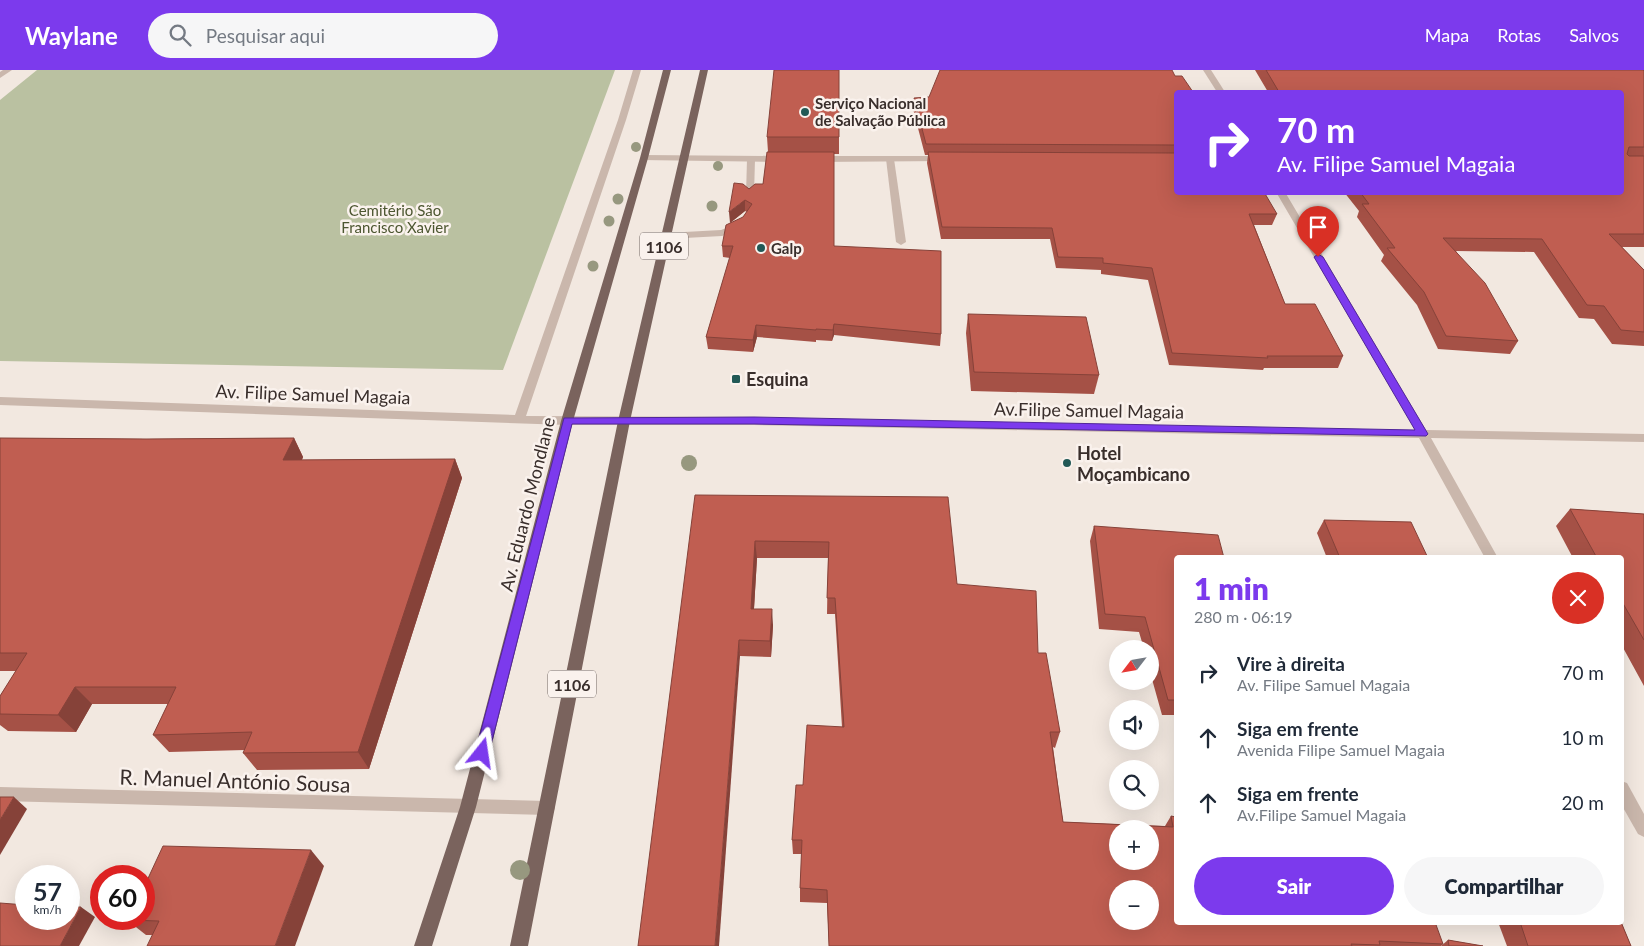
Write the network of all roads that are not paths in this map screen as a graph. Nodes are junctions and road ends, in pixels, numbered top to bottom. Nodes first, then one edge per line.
1 (8, 70) edge
2 (637, 70) edge
3 (667, 70) edge
4 (704, 70) edge
5 (1207, 70) edge
6 (0, 76) edge
7 (1220, 90) edge
8 (644, 158) junction
9 (684, 158) junction
10 (750, 159) junction
11 (790, 159) edge
12 (810, 159) edge
13 (890, 159) junction
14 (949, 160) edge
15 (750, 195) edge
16 (1282, 195) edge
17 (746, 216) edge
18 (666, 236) junction
19 (901, 242) dead end
20 (0, 401) edge
21 (519, 419) junction
22 (567, 421) junction
23 (624, 421) junction
24 (1423, 434) junction
25 (1644, 438) edge
26 (1490, 555) edge
27 (1624, 793) edge
28 (0, 794) edge
29 (468, 807) junction
30 (547, 808) junction
31 (1644, 829) edge
32 (423, 946) edge
33 (519, 946) edge

1 - 6 street
2 - 21 street
3 - 8 main road, Av. Eduardo Mondlane / 1106
4 - 9 main road, 1106
5 - 7 street
8 - 9 street
8 - 22 main road, Av. Eduardo Mondlane / 1106
9 - 10 street
9 - 18 main road, 1106
10 - 11 street
10 - 15 street
12 - 13 street
13 - 14 street
13 - 19 street
16 - 24 street
17 - 18 street
18 - 23 main road, 1106
20 - 21 street, Av. Filipe Samuel Magaia
21 - 22 street, Av. Filipe Samuel Magaia
22 - 23 street, Av. Filipe Samuel Magaia
22 - 29 main road, Av. Eduardo Mondlane / 1106
23 - 24 street, Av.Filipe Samuel Magaia
23 - 30 main road, 1106
24 - 25 street
24 - 26 street
27 - 31 street
28 - 29 street, R. Manuel António Sousa
29 - 30 street, R. Manuel António Sousa
29 - 32 main road, Av. Eduardo Mondlane / 1106
30 - 33 main road, 1106

